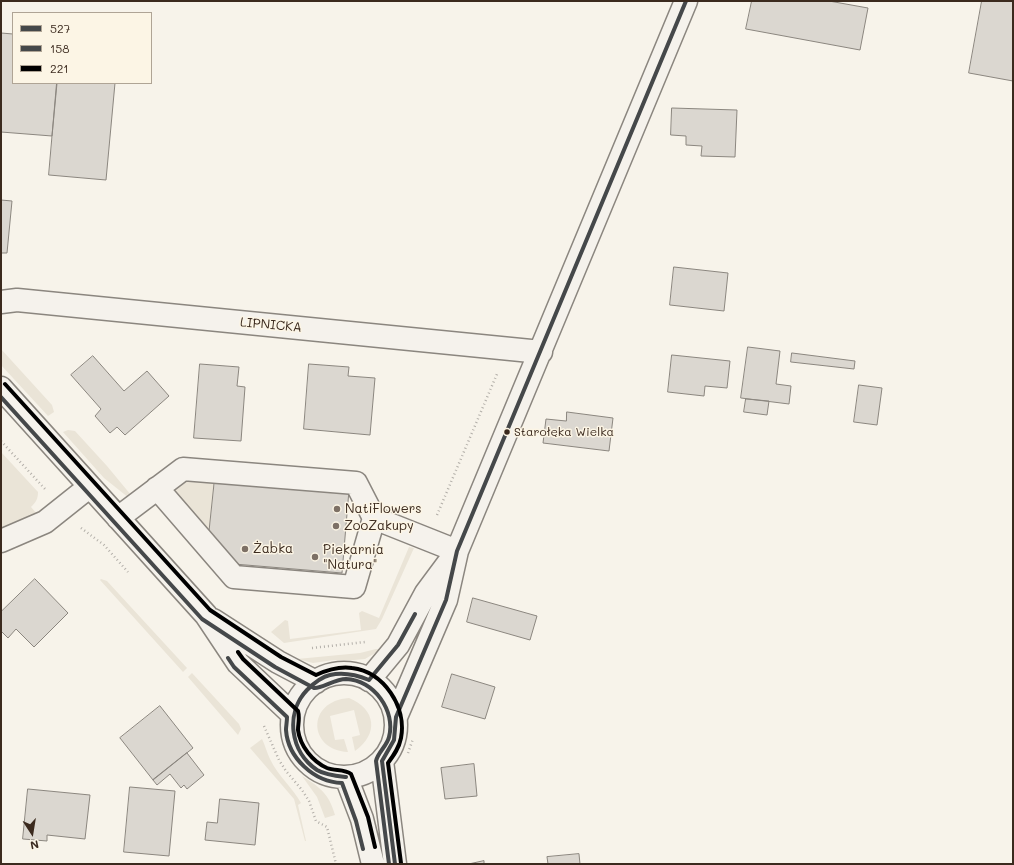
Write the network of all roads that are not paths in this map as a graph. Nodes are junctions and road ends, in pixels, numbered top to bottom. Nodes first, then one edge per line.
1 (686, 1) edge
2 (1, 302) edge
3 (541, 352) junction
4 (1, 388) edge
5 (88, 487) junction
6 (157, 488) junction
7 (118, 518) junction
8 (374, 518) junction
9 (1, 541) edge
10 (458, 551) junction
11 (206, 615) junction
12 (369, 680) junction
13 (316, 682) junction
14 (293, 714) junction
15 (396, 717) junction
16 (382, 761) junction
17 (346, 777) junction
18 (373, 864) edge
19 (395, 864) edge

1 - 3 street
2 - 3 street, LIPNICKA
3 - 10 street
4 - 5 street
5 - 7 street
5 - 9 street
6 - 7 street
6 - 8 street
6 - 8 street
7 - 11 street
8 - 10 street
10 - 12 street
10 - 15 street
11 - 13 street
11 - 14 street
12 - 13 street
12 - 15 street
13 - 14 street
14 - 17 street
15 - 16 street
16 - 17 street
16 - 19 street
17 - 18 street

